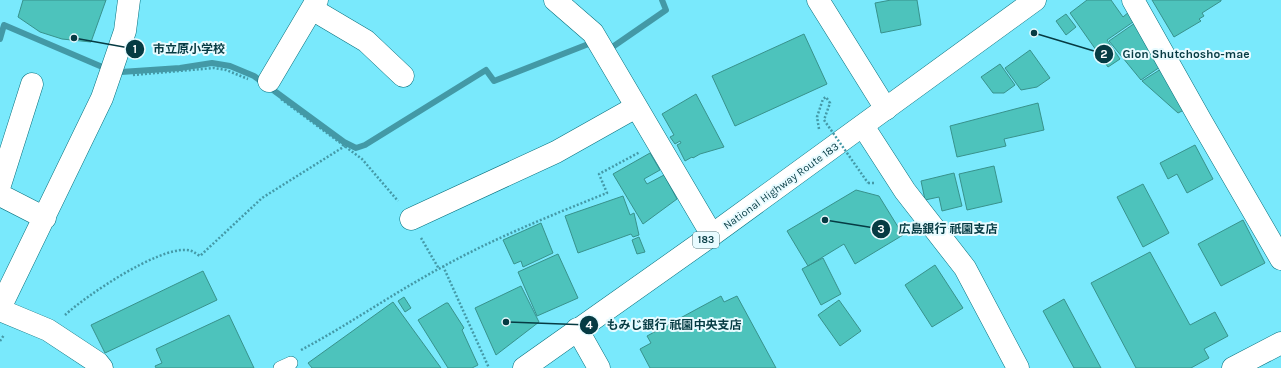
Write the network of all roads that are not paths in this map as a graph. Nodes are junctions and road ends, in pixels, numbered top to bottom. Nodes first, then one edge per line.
1 (129, 0) edge
2 (555, 0) edge
3 (818, 0) edge
4 (1035, 0) edge
5 (1134, 0) edge
6 (314, 4) edge
7 (403, 76) dead end
8 (32, 84) dead end
9 (267, 87) road end
10 (636, 107) junction
11 (886, 109) junction
12 (863, 126) junction
13 (0, 185) edge
14 (0, 195) edge
15 (45, 218) junction
16 (411, 219) dead end
17 (712, 235) junction
18 (1281, 259) edge
19 (0, 309) edge
20 (577, 329) junction
21 (1281, 343) edge
22 (102, 368) edge
23 (524, 368) edge
24 (599, 368) edge
25 (1018, 368) edge
26 (1233, 368) edge

1 - 15 main road
2 - 10 main road
3 - 11 main road
4 - 11 main road, National Highway Route 183 / 183
5 - 18 main road
6 - 7 main road
6 - 9 main road
8 - 13 main road
10 - 16 main road
10 - 17 main road
11 - 12 main road, National Highway Route 183 / 183
12 - 17 main road, National Highway Route 183 / 183
12 - 25 main road
14 - 15 main road
15 - 19 main road
17 - 20 main road, National Highway Route 183 / 183
19 - 22 main road
20 - 23 main road, National Highway Route 183 / 183
20 - 24 main road
21 - 26 main road

